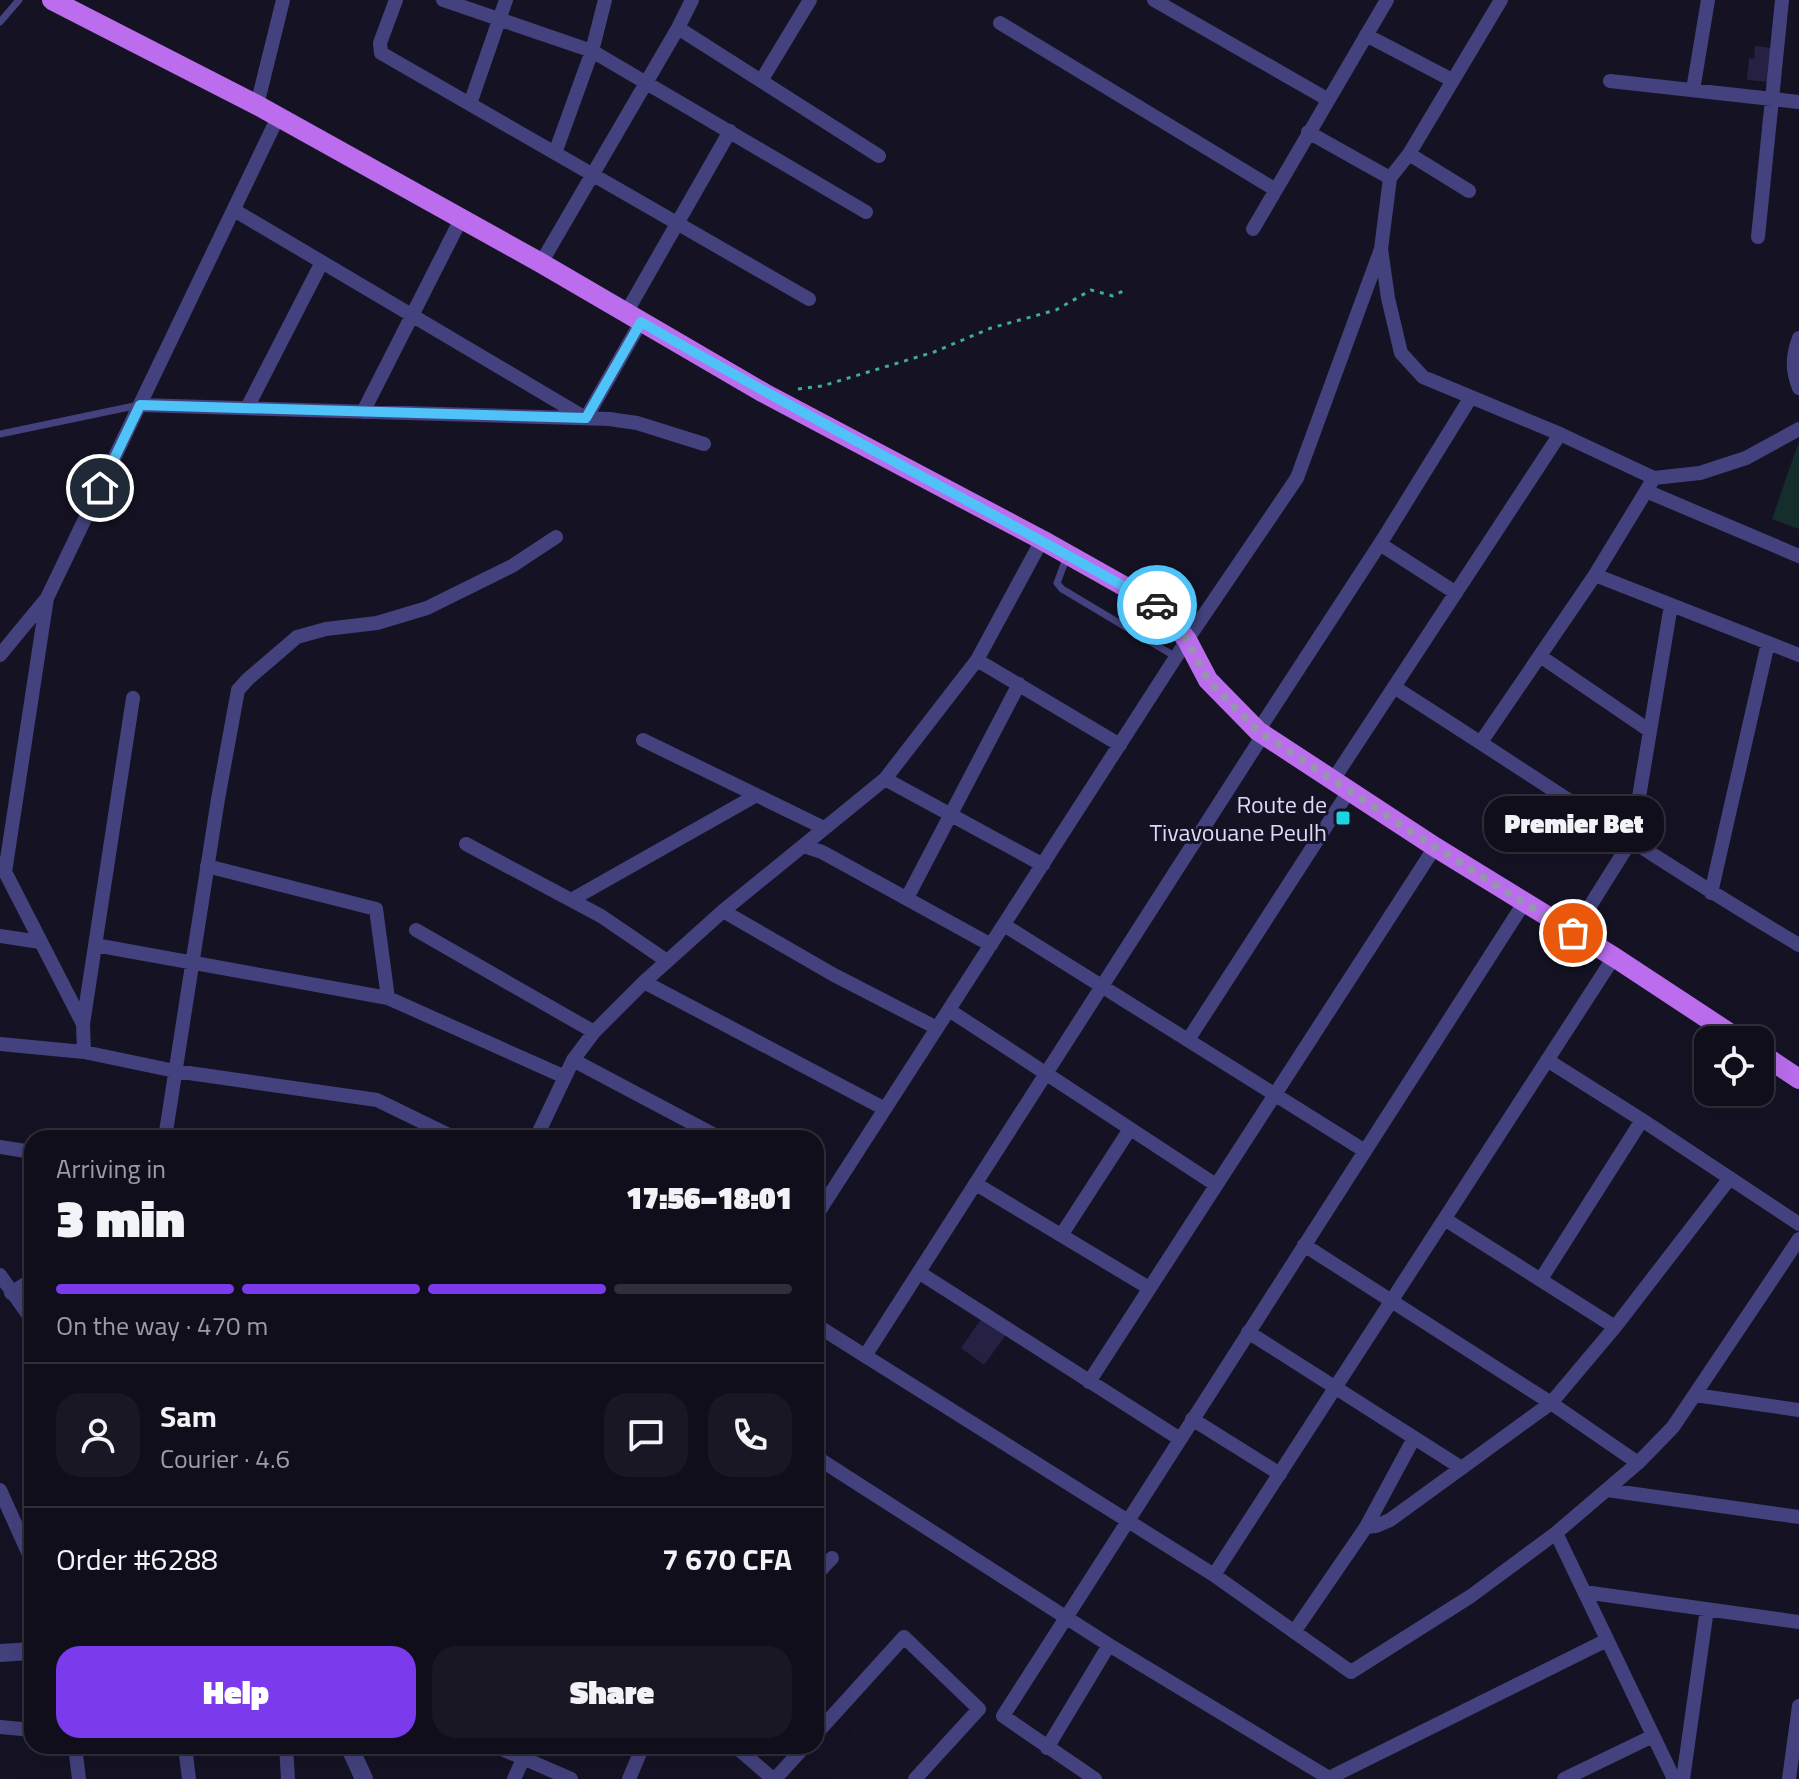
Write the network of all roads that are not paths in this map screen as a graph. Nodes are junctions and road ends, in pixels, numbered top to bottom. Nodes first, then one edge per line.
1 (19, 0) edge
2 (52, 0) edge
3 (283, 0) edge
4 (396, 0) edge
5 (443, 0) edge
6 (506, 0) edge
7 (605, 0) edge
8 (692, 0) edge
9 (810, 0) edge
10 (1154, 0) edge
11 (1387, 0) edge
12 (1501, 0) edge
13 (1708, 0) edge
14 (1782, 0) edge
15 (499, 18) junction
16 (0, 22) edge
17 (1000, 23) dead end
18 (678, 28) junction
19 (1366, 35) junction
20 (592, 51) junction
21 (1452, 80) junction
22 (761, 81) junction
23 (1610, 81) dead end
24 (646, 82) junction
25 (1693, 90) junction
26 (1327, 99) junction
27 (1772, 99) junction
28 (1799, 102) edge
29 (470, 104) junction
30 (257, 105) junction
31 (278, 117) junction
32 (730, 131) junction
33 (1308, 132) junction
34 (555, 153) junction
35 (1409, 154) junction
36 (879, 156) dead end
37 (592, 174) junction
38 (1390, 178) junction
39 (1276, 190) junction
40 (1469, 191) dead end
41 (234, 210) junction
42 (866, 212) dead end
43 (461, 219) junction
44 (677, 223) junction
45 (1253, 229) dead end
46 (1758, 237) dead end
47 (1381, 249) junction
48 (322, 262) junction
49 (541, 263) junction
50 (809, 299) dead end
51 (412, 315) junction
52 (633, 317) junction
53 (1799, 338) edge
54 (1799, 388) edge
55 (1471, 397) junction
56 (140, 405) junction
57 (247, 408) junction
58 (363, 412) junction
59 (586, 418) junction
60 (1799, 429) edge
61 (0, 434) edge
62 (1560, 434) junction
63 (704, 444) dead end
64 (1650, 484) junction
65 (556, 537) dead end
66 (1042, 540) junction
67 (1380, 544) junction
68 (1068, 555) junction
69 (1799, 556) edge
70 (1595, 575) junction
71 (1456, 593) junction
72 (47, 598) junction
73 (1671, 605) junction
74 (1768, 643) junction
75 (1182, 649) junction
76 (0, 655) edge
77 (1799, 655) edge
78 (1540, 656) junction
79 (977, 660) junction
80 (1019, 684) junction
81 (1394, 687) junction
82 (133, 698) dead end
83 (1650, 731) junction
84 (1261, 733) junction
85 (643, 740) dead end
86 (1481, 742) junction
87 (1120, 745) junction
88 (885, 779) junction
89 (1341, 786) junction
90 (755, 796) junction
91 (951, 815) junction
92 (824, 828) junction
93 (1632, 839) junction
94 (466, 844) dead end
95 (804, 846) junction
96 (1435, 847) junction
97 (1043, 865) junction
98 (207, 866) junction
99 (3, 867) edge
100 (1711, 893) junction
101 (907, 898) junction
102 (571, 900) junction
103 (1524, 903) junction
104 (723, 911) junction
105 (1004, 925) junction
106 (416, 930) dead end
107 (1573, 933) junction
108 (0, 936) edge
109 (40, 942) junction
110 (95, 945) junction
111 (991, 945) junction
112 (1799, 945) edge
113 (1614, 957) junction
114 (667, 961) junction
115 (192, 963) junction
116 (644, 982) junction
117 (1101, 986) junction
118 (388, 998) junction
119 (949, 1010) junction
120 (83, 1024) junction
121 (1719, 1026) edge
122 (937, 1028) junction
123 (594, 1032) junction
124 (1188, 1040) junction
125 (0, 1044) edge
126 (84, 1052) junction
127 (573, 1060) junction
128 (1547, 1060) junction
129 (1774, 1062) edge
130 (175, 1071) junction
131 (1045, 1073) junction
132 (565, 1077) junction
133 (1799, 1079) edge
134 (1275, 1094) junction
135 (885, 1109) junction
136 (1642, 1120) junction
137 (1130, 1129) junction
138 (166, 1130) edge
139 (439, 1130) edge
140 (540, 1130) edge
141 (704, 1130) edge
142 (0, 1147) edge
143 (24, 1151) edge
144 (1365, 1151) junction
145 (1730, 1178) junction
146 (976, 1184) junction
147 (1216, 1185) junction
148 (824, 1189) edge
149 (1446, 1220) junction
150 (1799, 1224) edge
151 (1062, 1234) junction
152 (1799, 1239) edge
153 (1304, 1245) junction
154 (920, 1273) junction
155 (0, 1275) edge
156 (1541, 1279) junction
157 (24, 1285) edge
158 (1149, 1288) junction
159 (11, 1293) junction
160 (1392, 1300) junction
161 (24, 1310) edge
162 (1615, 1327) junction
163 (824, 1330) edge
164 (1248, 1332) junction
165 (865, 1356) junction
166 (1089, 1382) junction
167 (1335, 1387) junction
168 (1695, 1395) junction
169 (1551, 1403) junction
170 (1799, 1410) edge
171 (1192, 1419) junction
172 (1414, 1438) junction
173 (1180, 1439) junction
174 (824, 1462) edge
175 (1638, 1463) junction
176 (1460, 1467) junction
177 (1280, 1474) junction
178 (0, 1490) edge
179 (1607, 1490) junction
180 (1799, 1517) edge
181 (1128, 1519) junction
182 (1366, 1527) junction
183 (24, 1532) edge
184 (1556, 1533) junction
185 (832, 1558) dead end
186 (824, 1566) edge
187 (1214, 1575) junction
188 (1584, 1592) junction
189 (1707, 1609) junction
190 (1065, 1617) junction
191 (1799, 1622) edge
192 (1294, 1632) junction
193 (1607, 1640) junction
194 (1109, 1645) junction
195 (24, 1652) edge
196 (0, 1653) edge
197 (1799, 1706) edge
198 (824, 1725) edge
199 (0, 1727) edge
200 (24, 1729) edge
201 (1653, 1736) junction
202 (1047, 1748) junction
203 (76, 1754) edge
204 (186, 1754) edge
205 (286, 1754) edge
206 (353, 1754) edge
207 (525, 1754) edge
208 (529, 1754) edge
209 (640, 1754) edge
210 (744, 1754) edge
211 (797, 1754) edge
212 (79, 1779) edge
213 (189, 1779) edge
214 (288, 1779) edge
215 (364, 1779) edge
216 (514, 1779) edge
217 (571, 1779) edge
218 (629, 1779) edge
219 (774, 1779) edge
220 (915, 1779) edge
221 (1095, 1779) edge
222 (1564, 1779) edge
223 (1674, 1779) edge
224 (1683, 1779) edge
225 (1789, 1779) edge

1 - 16 lane
2 - 30 main road
3 - 30 street
4 - 29 street
5 - 15 street
6 - 15 street
7 - 20 street
8 - 18 street
9 - 22 street
10 - 26 street
11 - 19 street
12 - 21 street
13 - 25 street
14 - 27 street
15 - 20 street
15 - 29 street
17 - 39 street
18 - 22 street
18 - 24 street
19 - 21 street
19 - 26 street
20 - 24 street
20 - 34 street
21 - 35 street
22 - 36 street
23 - 25 street
24 - 32 street
24 - 37 street
25 - 27 street
26 - 33 street
27 - 28 street
27 - 46 street
29 - 34 street
30 - 31 main road
31 - 41 street
31 - 43 main road
32 - 42 street
32 - 44 street
33 - 38 street
33 - 39 street
34 - 37 street
35 - 38 street
35 - 40 street
37 - 44 street
37 - 49 street
38 - 47 street
39 - 45 street
41 - 48 street
41 - 56 street
43 - 49 main road
43 - 51 street
44 - 50 street
44 - 52 street
47 - 55 street
47 - 75 street
48 - 51 street
48 - 57 street
49 - 52 main road
51 - 58 street
51 - 59 street
52 - 59 street
52 - 66 main road
53 - 54 street
55 - 62 street
55 - 67 street
56 - 57 street
56 - 61 lane
56 - 72 street
57 - 58 street
58 - 59 street
59 - 63 street
60 - 64 street
62 - 64 street
62 - 71 street
64 - 69 street
64 - 70 street
65 - 98 street
66 - 68 main road
66 - 79 street
67 - 71 street
67 - 84 street
68 - 75 main road
68 - 75 lane
70 - 73 street
70 - 78 street
71 - 81 street
72 - 76 street
72 - 99 street
73 - 74 street
73 - 83 street
74 - 77 street
74 - 100 street
75 - 84 main road
75 - 87 street
78 - 83 street
78 - 86 street
79 - 80 street
79 - 88 street
80 - 87 street
80 - 91 street
81 - 86 street
81 - 89 street
82 - 110 street
83 - 93 street
84 - 89 main road
84 - 117 street
85 - 90 street
86 - 93 street
87 - 97 street
88 - 91 street
88 - 92 street
89 - 96 main road
89 - 124 street
90 - 92 street
90 - 102 street
91 - 97 street
91 - 101 street
92 - 95 street
93 - 100 street
93 - 107 street
94 - 102 street
95 - 101 street
95 - 104 street
96 - 103 main road
96 - 134 street
97 - 105 street
98 - 115 street
98 - 118 street
99 - 109 street
100 - 112 street
101 - 111 street
102 - 114 street
103 - 107 main road
103 - 144 street
104 - 114 street
104 - 122 street
105 - 111 street
105 - 117 street
106 - 123 street
107 - 113 main road
108 - 109 street
109 - 120 street
110 - 115 street
110 - 120 street
111 - 119 street
113 - 121 main road
113 - 128 street
114 - 116 street
115 - 118 street
115 - 130 street
116 - 123 street
116 - 135 street
117 - 124 street
117 - 131 street
118 - 132 street
119 - 122 street
119 - 131 street
120 - 126 street
122 - 135 street
123 - 127 street
124 - 134 street
125 - 126 street
126 - 130 street
127 - 132 street
127 - 141 street
128 - 136 street
128 - 149 street
129 - 133 main road
130 - 138 street
130 - 139 street
131 - 137 street
131 - 146 street
132 - 140 street
134 - 144 street
134 - 147 street
135 - 148 street
136 - 145 street
136 - 156 street
137 - 147 street
137 - 151 street
142 - 143 street
144 - 153 street
145 - 150 street
145 - 162 street
146 - 151 street
146 - 154 street
147 - 158 street
149 - 156 street
149 - 160 street
151 - 158 street
152 - 168 street
153 - 160 street
153 - 164 street
154 - 165 street
154 - 166 street
155 - 159 street
156 - 162 street
157 - 159 street
158 - 166 street
159 - 161 street
160 - 167 street
160 - 169 street
162 - 169 street
163 - 165 street
164 - 167 street
164 - 171 street
165 - 181 street
166 - 173 street
167 - 172 street
167 - 177 street
168 - 170 street
168 - 175 street
169 - 175 street
169 - 176 street
171 - 173 street
171 - 177 street
172 - 176 street
172 - 182 street
173 - 181 street
174 - 190 street
175 - 179 street
176 - 182 street
177 - 187 street
178 - 183 street
179 - 180 street
179 - 184 street
181 - 187 street
181 - 190 street
182 - 192 street
184 - 188 street
184 - 192 street
185 - 186 street
187 - 192 street
188 - 189 street
188 - 193 street
189 - 191 street
189 - 224 street
190 - 194 street
190 - 202 street
193 - 194 street
193 - 201 street
194 - 202 street
195 - 196 street
197 - 225 street
198 - 220 street
199 - 200 street
201 - 222 street
201 - 223 street
202 - 221 street
203 - 212 street
204 - 213 street
205 - 214 street
206 - 215 street
207 - 216 street
208 - 217 street
209 - 218 street
210 - 219 street
211 - 219 street

